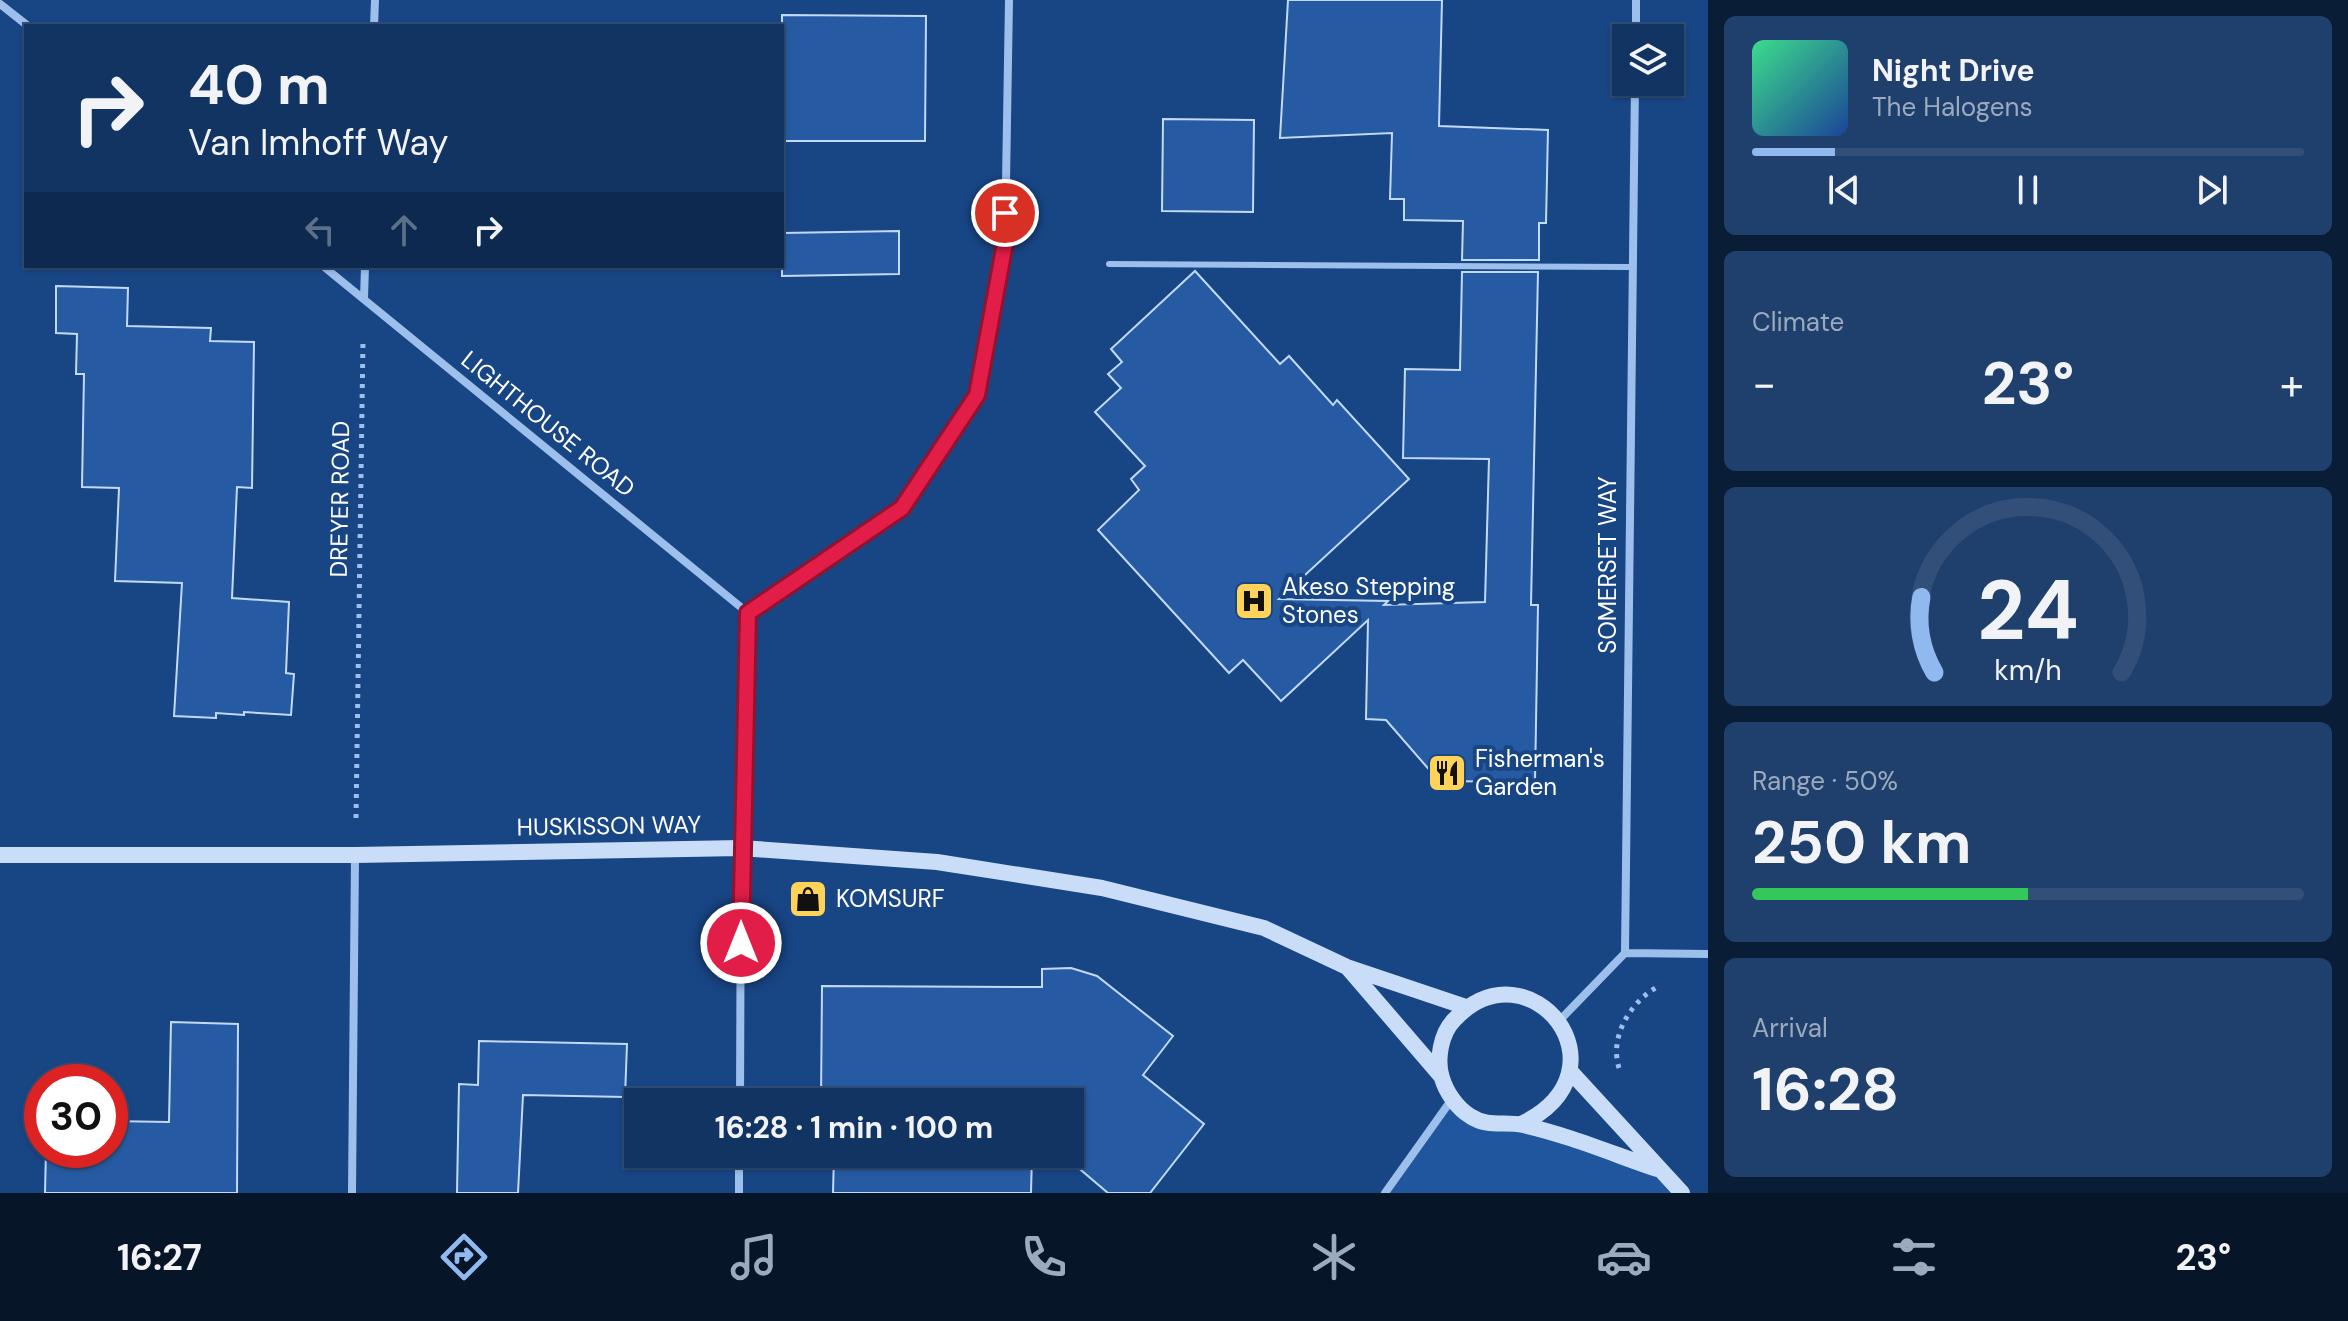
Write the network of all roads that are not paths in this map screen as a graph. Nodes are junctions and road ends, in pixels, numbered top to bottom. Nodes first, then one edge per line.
1 (375, 0) edge
2 (1009, 0) edge
3 (1636, 0) edge
4 (0, 4) edge
5 (25, 24) edge
6 (374, 24) edge
7 (1636, 24) edge
8 (1635, 96) edge
9 (1109, 264) dead end
10 (1630, 267) junction
11 (325, 268) edge
12 (365, 268) edge
13 (364, 299) junction
14 (748, 613) junction
15 (741, 848) junction
16 (0, 855) edge
17 (355, 855) junction
18 (1625, 953) junction
19 (1708, 954) edge
20 (1347, 967) junction
21 (1466, 1007) junction
22 (1559, 1021) junction
23 (1570, 1071) junction
24 (1441, 1076) junction
25 (740, 1088) edge
26 (1452, 1099) junction
27 (1521, 1124) junction
28 (739, 1168) edge
29 (1657, 1169) junction
30 (352, 1193) edge
31 (739, 1193) edge
32 (1385, 1193) edge
33 (1682, 1193) edge

1 - 6 street
2 - 14 street
3 - 7 street
4 - 5 street
8 - 10 street, SOMERSET WAY
9 - 10 lane
10 - 18 street, SOMERSET WAY
11 - 13 street, LIGHTHOUSE ROAD
12 - 13 street
13 - 14 street, LIGHTHOUSE ROAD
14 - 15 street
15 - 17 main road, HUSKISSON WAY
15 - 20 main road, HUSKISSON WAY
15 - 25 street
16 - 17 main road, HUSKISSON WAY
17 - 30 street
18 - 19 street
18 - 22 street
20 - 21 main road, HUSKISSON WAY
20 - 24 main road, HUSKISSON WAY
21 - 22 main road
21 - 24 main road
22 - 23 main road
23 - 27 main road
23 - 29 main road
24 - 26 main road
26 - 27 main road
26 - 32 street
27 - 29 main road
28 - 31 street
29 - 33 main road

